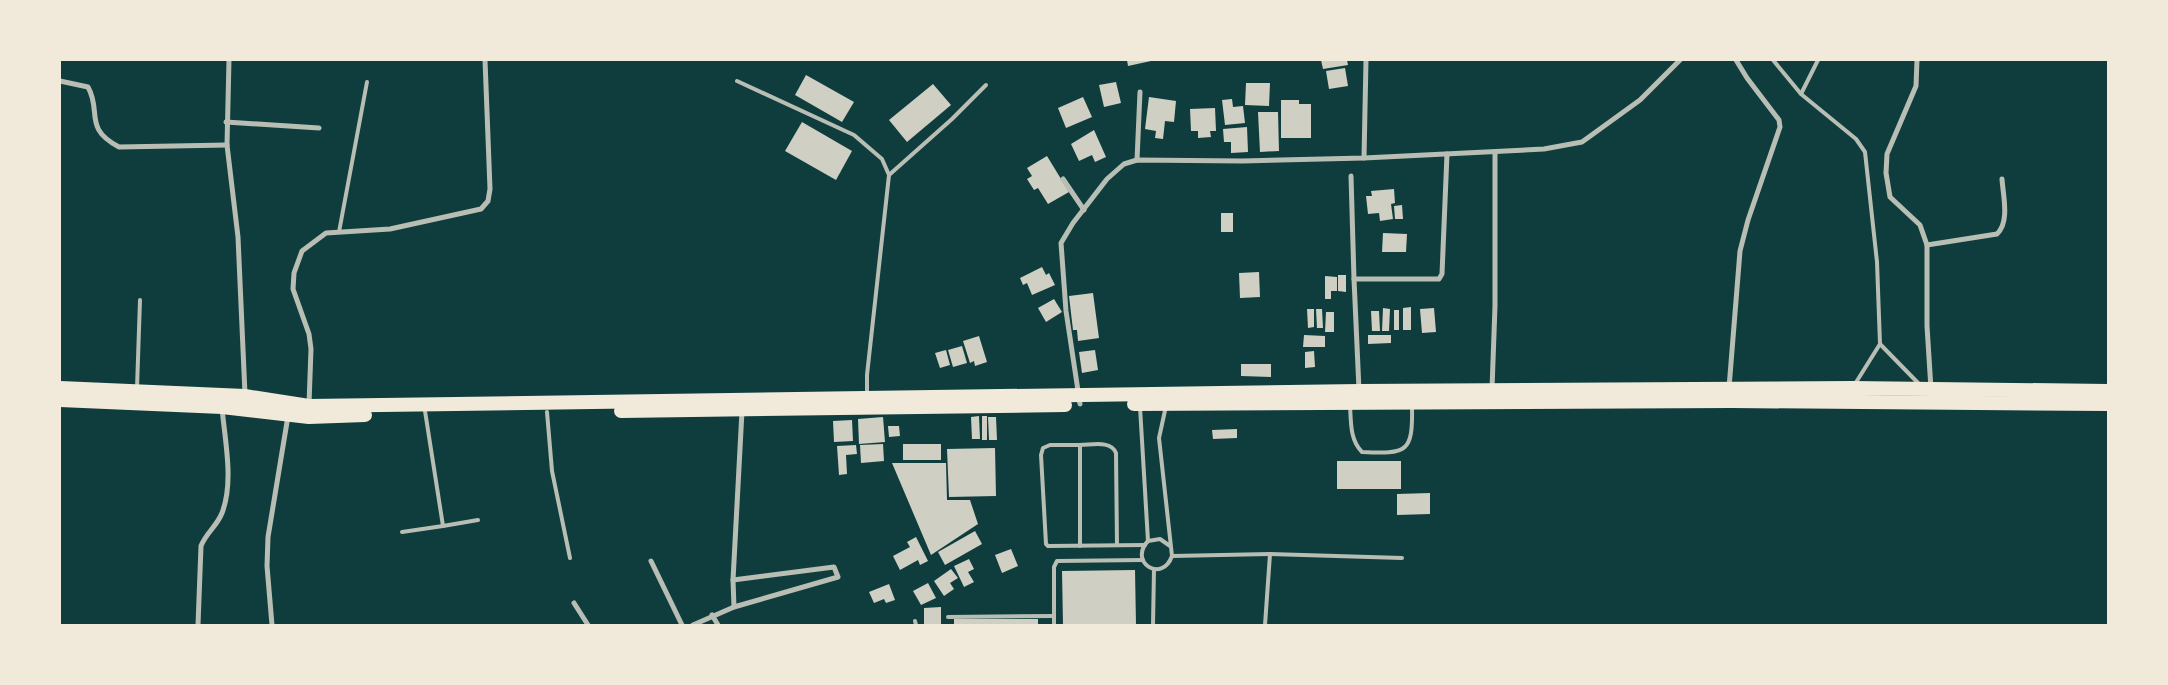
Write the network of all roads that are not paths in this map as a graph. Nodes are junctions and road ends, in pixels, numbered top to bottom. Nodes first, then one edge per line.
1 (229, 60) edge
2 (485, 60) edge
3 (1366, 60) edge
4 (1680, 60) edge
5 (1736, 60) edge
6 (1774, 60) edge
7 (1818, 60) edge
8 (1917, 60) edge
9 (60, 81) edge
10 (737, 81) dead end
11 (367, 82) dead end
12 (986, 86) dead end
13 (1140, 92) dead end
14 (1802, 94) junction
15 (226, 122) junction
16 (319, 128) dead end
17 (227, 145) junction
18 (1495, 152) junction
19 (1447, 154) junction
20 (1364, 158) junction
21 (1137, 160) junction
22 (889, 174) junction
23 (1352, 176) dead end
24 (1063, 179) dead end
25 (2002, 179) dead end
26 (1084, 210) junction
27 (339, 232) junction
28 (1927, 245) junction
29 (1354, 279) junction
30 (140, 300) dead end
31 (1880, 344) junction
32 (60, 388) edge
33 (1852, 388) junction
34 (1928, 389) junction
35 (1728, 390) junction
36 (1492, 391) junction
37 (2108, 391) edge
38 (137, 392) junction
39 (245, 396) junction
40 (867, 398) junction
41 (1412, 398) junction
42 (1140, 399) junction
43 (1167, 399) junction
44 (1356, 399) junction
45 (60, 400) edge
46 (1080, 400) junction
47 (1930, 404) junction
48 (2108, 404) edge
49 (222, 407) junction
50 (425, 411) junction
51 (742, 411) junction
52 (309, 412) junction
53 (547, 412) junction
54 (288, 416) junction
55 (1080, 445) junction
56 (478, 520) dead end
57 (442, 526) junction
58 (402, 532) dead end
59 (1146, 543) junction
60 (1117, 545) junction
61 (1080, 546) junction
62 (1170, 546) junction
63 (1270, 554) junction
64 (1172, 556) junction
65 (570, 558) dead end
66 (1402, 558) dead end
67 (651, 560) dead end
68 (1143, 560) junction
69 (1154, 569) junction
70 (733, 580) junction
71 (574, 603) dead end
72 (734, 607) junction
73 (712, 615) junction
74 (1054, 616) junction
75 (948, 618) dead end
76 (198, 625) edge
77 (272, 625) edge
78 (588, 625) edge
79 (682, 625) edge
80 (693, 625) edge
81 (718, 625) edge
82 (1054, 625) edge
83 (1153, 625) edge
84 (1265, 625) edge

1 - 15 street
2 - 27 street
3 - 20 street
4 - 18 street
5 - 35 street
6 - 14 lane
7 - 14 lane
8 - 28 street
9 - 17 street
10 - 22 lane
11 - 27 lane
12 - 22 lane
13 - 21 street
14 - 31 lane
15 - 16 street
15 - 17 street
17 - 39 street
18 - 19 street
18 - 36 street
19 - 20 street
19 - 29 street
20 - 21 street
21 - 26 street
22 - 40 lane
23 - 29 street
24 - 26 street
25 - 28 street
26 - 46 street
27 - 52 street
28 - 34 street
29 - 44 street
30 - 38 lane
31 - 33 lane
31 - 34 lane
32 - 38 highway
33 - 34 highway
33 - 35 highway
34 - 37 highway
34 - 47 street
35 - 36 highway
36 - 41 highway
38 - 39 highway
39 - 52 highway
40 - 46 highway
40 - 52 highway
41 - 44 highway
41 - 44 lane
41 - 47 highway
42 - 43 highway
42 - 46 highway
42 - 59 lane
43 - 44 highway
43 - 62 lane
45 - 49 highway
46 - 51 highway
47 - 48 highway
49 - 54 highway
49 - 76 street
50 - 52 highway
50 - 53 highway
50 - 57 lane
51 - 53 highway
51 - 70 street
52 - 54 highway
53 - 65 lane
54 - 77 street
55 - 60 lane
55 - 61 lane
55 - 61 lane
56 - 57 lane
57 - 58 lane
59 - 60 lane
59 - 62 lane
59 - 68 lane
60 - 61 lane
62 - 64 lane
63 - 64 lane
63 - 66 lane
63 - 84 lane
64 - 69 lane
67 - 79 street
68 - 69 lane
68 - 74 lane
69 - 83 lane
70 - 72 street
70 - 72 street
71 - 78 street
72 - 73 street
73 - 80 street
73 - 81 street
74 - 75 lane
74 - 82 lane

